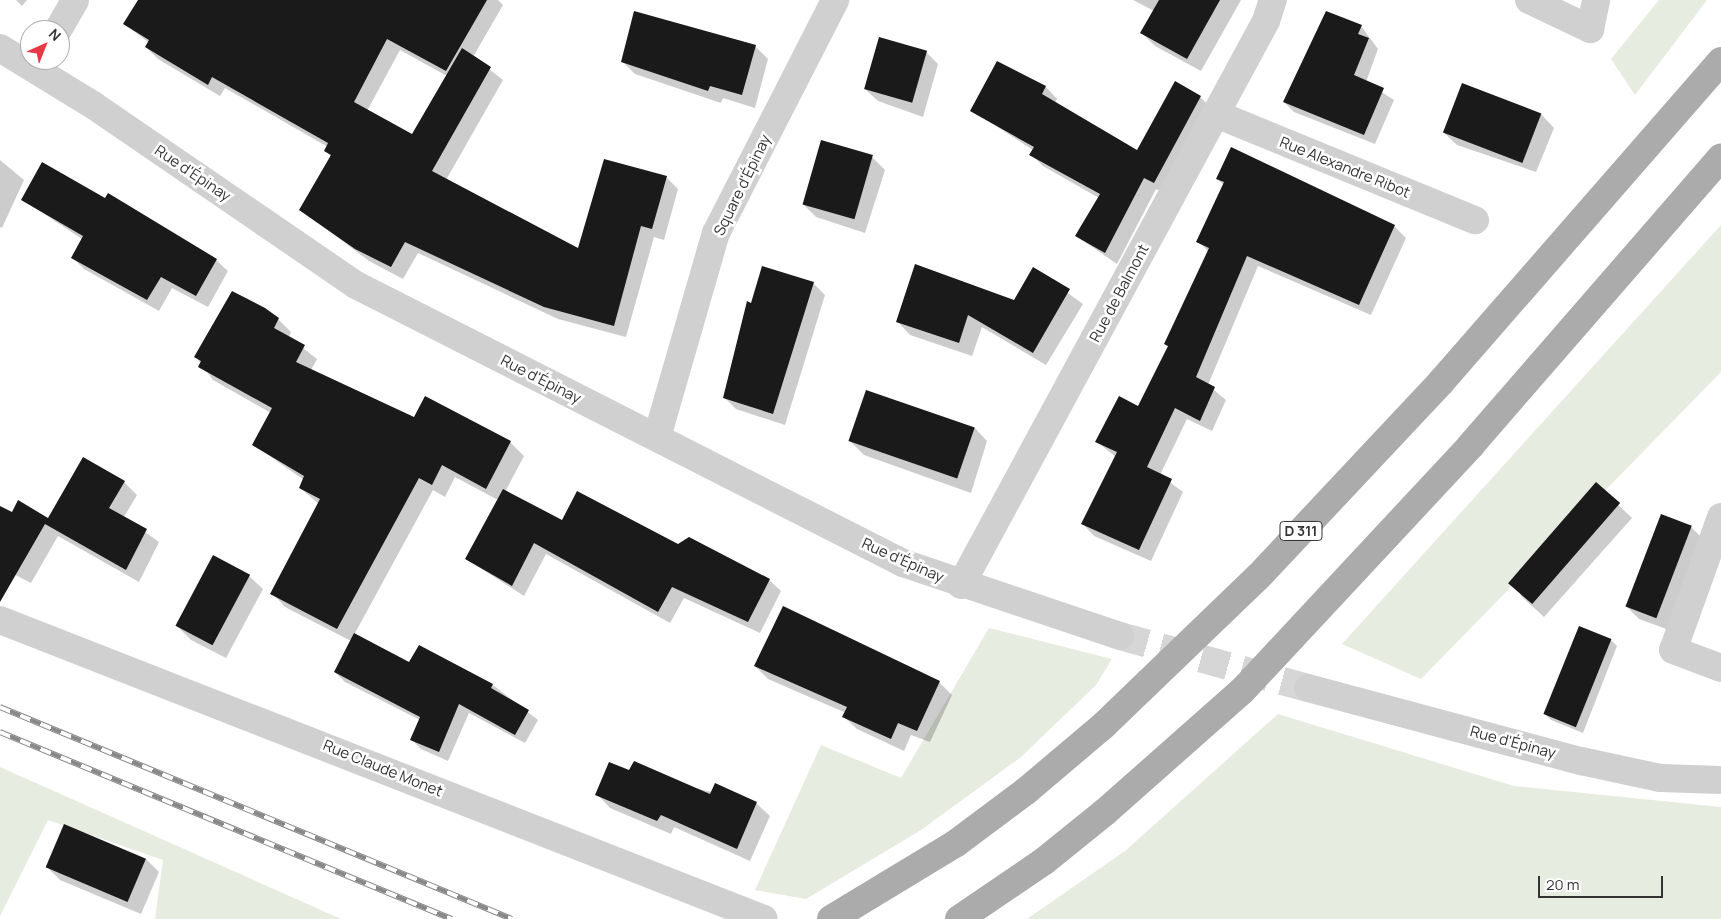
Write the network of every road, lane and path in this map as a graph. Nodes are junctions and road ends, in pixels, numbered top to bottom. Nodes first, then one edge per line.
1 (75, 0) edge
2 (835, 0) edge
3 (1273, 0) edge
4 (1529, 0) edge
5 (1596, 0) edge
6 (64, 20) edge
7 (0, 48) edge
8 (20, 57) edge
9 (1721, 62) edge
10 (45, 70) edge
11 (1216, 114) junction
12 (1721, 157) edge
13 (1475, 220) dead end
14 (658, 437) junction
15 (1721, 517) edge
16 (961, 585) junction
17 (0, 620) edge
18 (1120, 636) tunnel mouth
19 (1721, 668) edge
20 (1308, 688) tunnel mouth
21 (1721, 780) edge
22 (764, 919) edge
23 (831, 919) edge
24 (959, 919) edge

1 - 6 street
2 - 14 street, Square d'Épinay
3 - 11 street, Rue de Balmont
4 - 5 street
7 - 8 street, Rue d'Épinay
9 - 23 main road, D 311
10 - 14 street, Rue d'Épinay
11 - 13 street, Rue Alexandre Ribot
11 - 16 street, Rue de Balmont
12 - 24 main road
14 - 16 street, Rue d'Épinay
15 - 19 street
16 - 18 street, Rue d'Épinay
17 - 22 street, Rue Claude Monet
20 - 21 street, Rue d'Épinay

